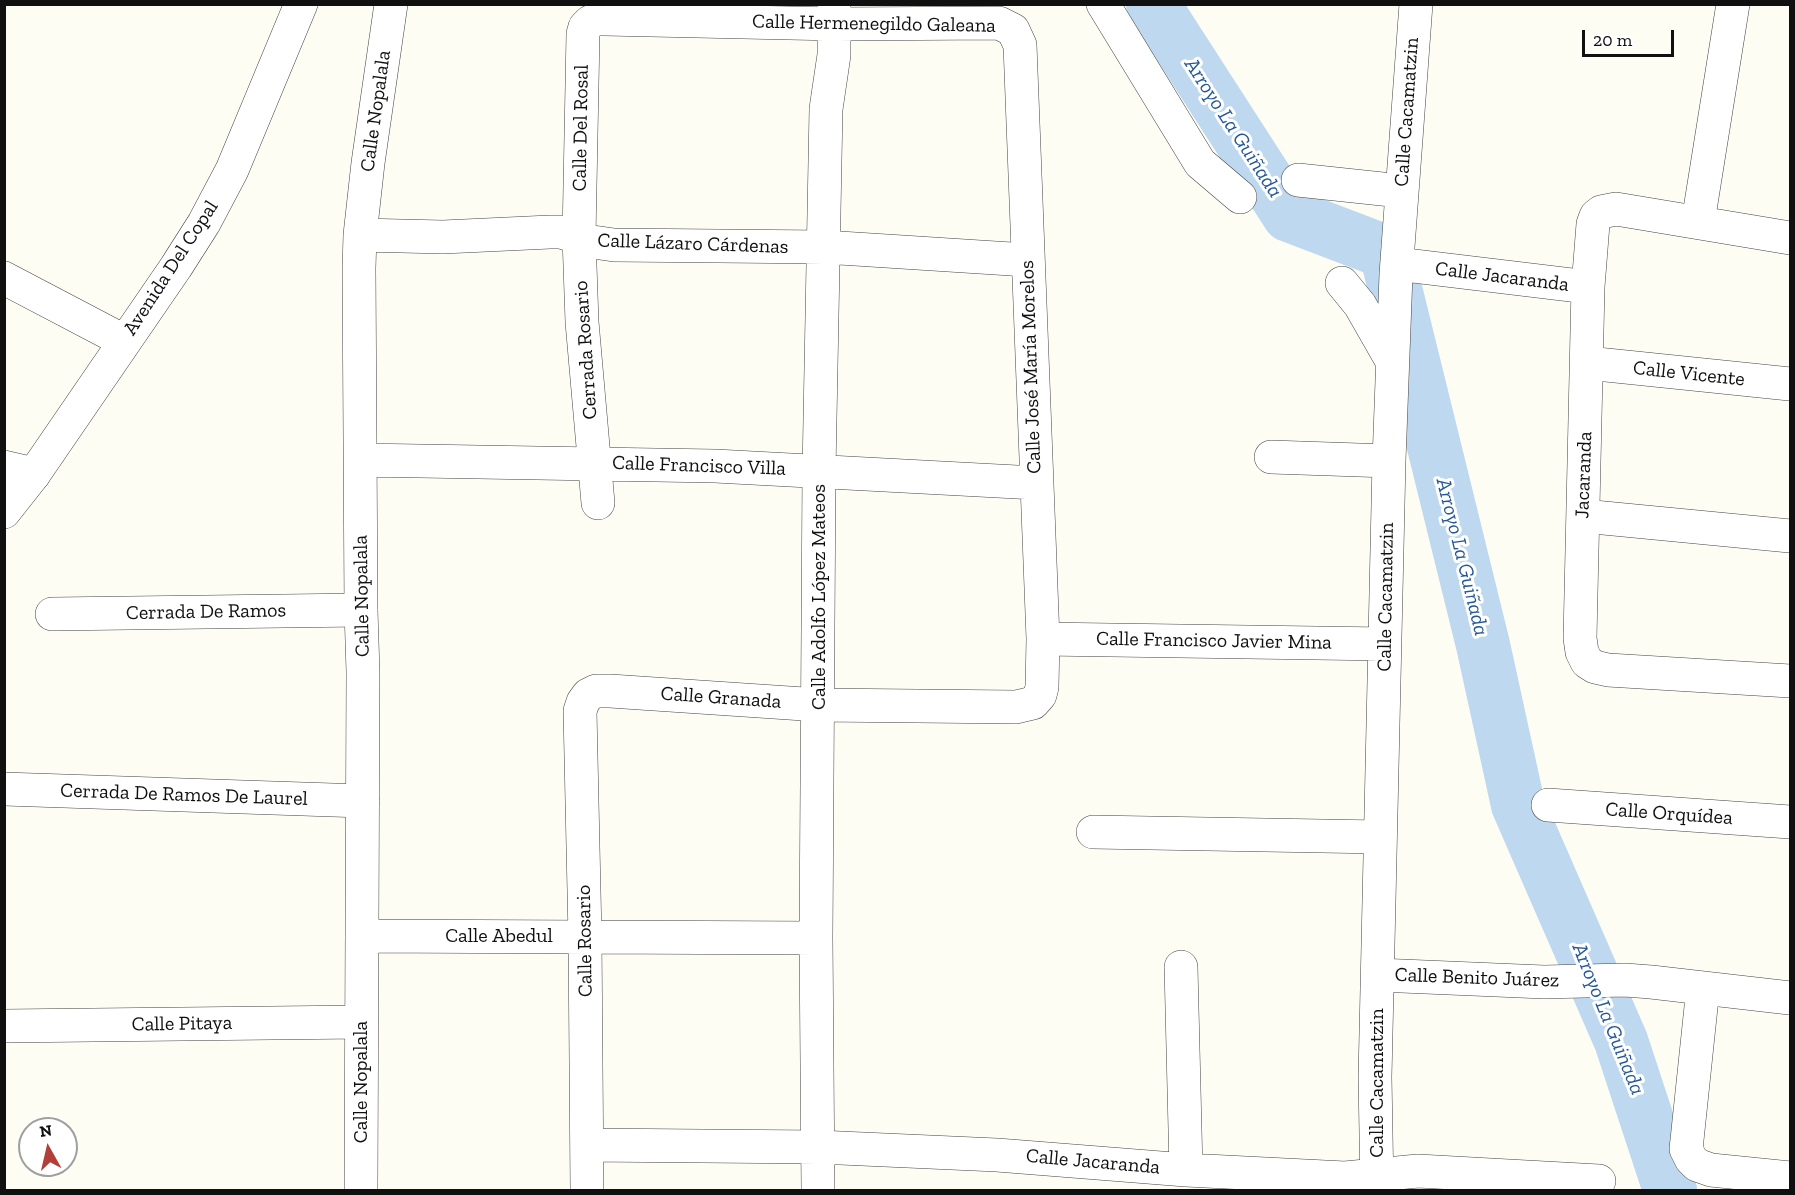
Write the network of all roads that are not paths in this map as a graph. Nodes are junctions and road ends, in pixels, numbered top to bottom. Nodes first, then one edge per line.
1 (301, 4) edge
2 (391, 4) edge
3 (1103, 4) edge
4 (1416, 4) edge
5 (1733, 4) edge
6 (835, 14) edge
7 (590, 22) joint
8 (1013, 30) joint
9 (1298, 180) dead end
10 (1401, 191) junction
11 (1240, 196) dead end
12 (1698, 222) junction
13 (360, 235) junction
14 (579, 237) junction
15 (1791, 238) edge
16 (824, 248) junction
17 (1027, 260) junction
18 (1396, 269) junction
19 (4, 278) edge
20 (1342, 283) dead end
21 (1588, 287) junction
22 (124, 341) junction
23 (1393, 354) junction
24 (1587, 363) junction
25 (1791, 384) edge
26 (1271, 457) dead end
27 (361, 460) junction
28 (1389, 461) junction
29 (594, 463) junction
30 (19, 470) edge
31 (819, 471) junction
32 (1036, 483) junction
33 (598, 503) dead end
34 (4, 512) edge
35 (1583, 516) junction
36 (1791, 536) edge
37 (361, 610) junction
38 (52, 614) dead end
39 (1043, 639) junction
40 (1384, 644) junction
41 (1791, 681) edge
42 (588, 694) joint
43 (1033, 703) joint
44 (819, 705) junction
45 (4, 789) edge
46 (363, 801) junction
47 (1548, 805) dead end
48 (1791, 822) edge
49 (1093, 832) dead end
50 (1380, 837) junction
51 (362, 936) junction
52 (585, 936) junction
53 (816, 938) junction
54 (1181, 967) dead end
55 (1378, 975) junction
56 (1703, 988) junction
57 (1791, 998) edge
58 (360, 1022) junction
59 (4, 1026) edge
60 (587, 1145) junction
61 (818, 1147) junction
62 (1186, 1170) junction
63 (1791, 1178) edge
64 (1599, 1181) dead end
65 (1378, 1183) edge
66 (361, 1191) edge
67 (587, 1191) edge
68 (818, 1191) edge

1 - 22 street, Avenida Del Copal
2 - 13 street, Calle Nopalala
3 - 11 street
4 - 10 street, Calle Cacamatzin
5 - 12 street
6 - 7 street, Calle Hermenegildo Galeana
6 - 8 street, Calle Hermenegildo Galeana
6 - 16 street, Calle Adolfo López Mateos
7 - 14 street, Calle Del Rosal
8 - 17 street, Calle José María Morelos
9 - 10 street
10 - 18 street, Calle Cacamatzin
12 - 15 street, Calle Jacaranda
12 - 21 street, Calle Jacaranda
13 - 14 street, Calle Lázaro Cárdenas
13 - 27 street, Calle Nopalala
14 - 16 street, Calle Lázaro Cárdenas
14 - 29 street, Cerrada Rosario
16 - 17 street, Calle Lázaro Cárdenas
16 - 31 street, Calle Adolfo López Mateos
17 - 32 street, Calle José María Morelos
18 - 21 street, Calle Jacaranda
18 - 23 street, Calle Cacamatzin
19 - 22 street
20 - 23 street
21 - 24 street, Jacaranda
22 - 30 street, Avenida Del Copal
23 - 28 street, Calle Cacamatzin
24 - 25 street, Calle Vicente
24 - 35 street, Jacaranda
26 - 28 street
27 - 29 street, Calle Francisco Villa
27 - 37 street, Calle Nopalala
28 - 40 street, Calle Cacamatzin
29 - 31 street, Calle Francisco Villa
29 - 33 street, Cerrada Rosario
30 - 34 street, Avenida Del Copal
31 - 32 street, Calle Francisco Villa
31 - 44 street, Calle Adolfo López Mateos
32 - 39 street, Calle José María Morelos
35 - 36 street
35 - 41 street, Jacaranda
37 - 38 street, Cerrada De Ramos
37 - 46 street, Calle Nopalala
39 - 40 street, Calle Francisco Javier Mina
39 - 43 street, Calle José María Morelos
40 - 50 street, Calle Cacamatzin
42 - 44 street, Calle Granada
42 - 52 street, Calle Rosario
43 - 44 street, Calle Granada
44 - 53 street, Calle Adolfo López Mateos
45 - 46 street, Cerrada De Ramos De Laurel
46 - 51 street, Calle Nopalala
47 - 48 street, Calle Orquídea
49 - 50 street
50 - 55 street, Calle Cacamatzin
51 - 52 street, Calle Abedul
51 - 58 street, Calle Nopalala
52 - 53 street, Calle Abedul
52 - 60 street, Calle Rosario
53 - 61 street, Calle Adolfo López Mateos
54 - 62 street
55 - 56 street, Calle Benito Juárez
55 - 65 street, Calle Cacamatzin
56 - 57 street, Calle Benito Juárez
56 - 63 street
58 - 59 street, Calle Pitaya
58 - 66 street, Calle Nopalala
60 - 61 street, Calle Jacaranda
60 - 67 street, Calle Rosario
61 - 62 street, Calle Jacaranda
61 - 68 street, Calle Adolfo López Mateos
62 - 65 street, Calle Jacaranda
64 - 65 street, Calle Jacaranda

